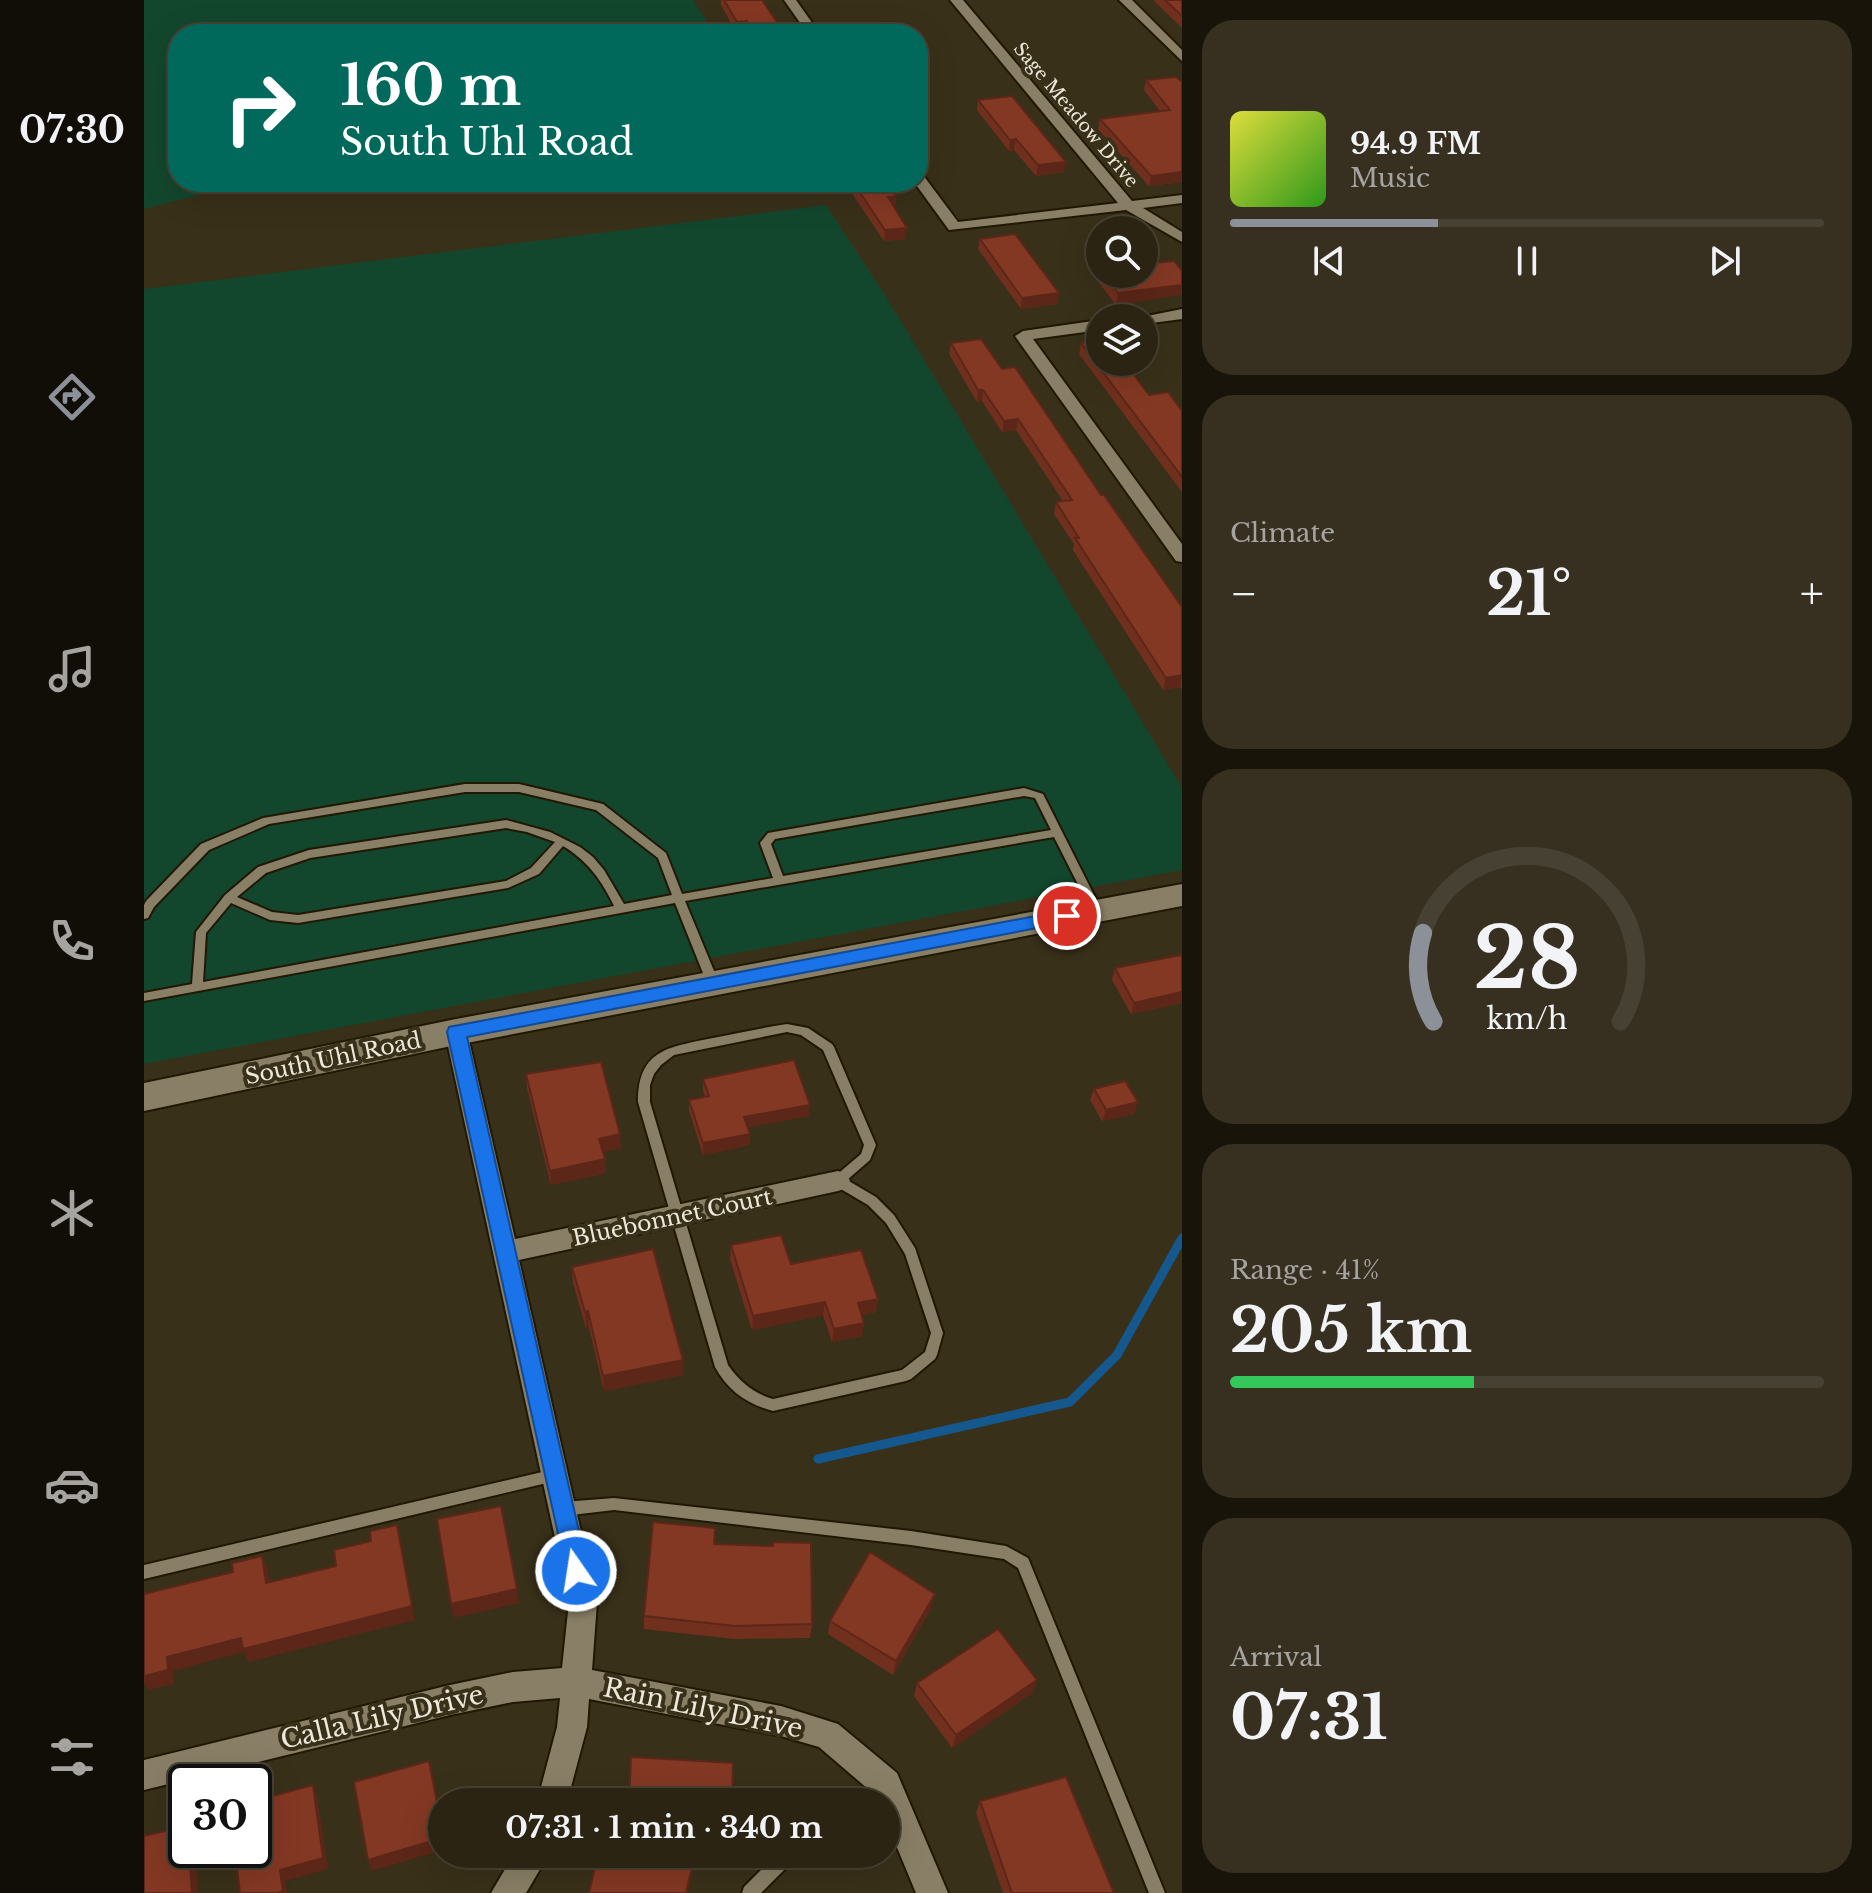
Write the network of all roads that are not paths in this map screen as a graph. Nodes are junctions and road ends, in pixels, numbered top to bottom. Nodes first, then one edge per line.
1 (790, 0) edge
2 (956, 0) edge
3 (1125, 0) edge
4 (807, 24) edge
5 (1182, 57) edge
6 (928, 192) edge
7 (1182, 199) edge
8 (1128, 205) junction
9 (1182, 238) edge
10 (1182, 314) edge
11 (1158, 317) edge
12 (1086, 327) edge
13 (1182, 557) edge
14 (1057, 833) junction
15 (561, 842) junction
16 (779, 881) junction
17 (1182, 895) edge
18 (229, 898) junction
19 (679, 898) junction
20 (621, 909) junction
21 (1097, 911) junction
22 (144, 915) edge
23 (713, 983) junction
24 (197, 987) junction
25 (144, 997) edge
26 (456, 1032) junction
27 (144, 1097) edge
28 (838, 1181) junction
29 (677, 1216) junction
30 (505, 1252) junction
31 (555, 1475) junction
32 (563, 1509) junction
33 (144, 1572) edge
34 (576, 1682) junction
35 (144, 1775) edge
36 (886, 1784) junction
37 (556, 1788) edge
38 (880, 1788) edge
39 (524, 1868) edge
40 (774, 1868) edge
41 (507, 1893) edge
42 (750, 1893) edge
43 (932, 1893) edge
44 (1157, 1893) edge

1 - 4 street
2 - 8 street, Sage Meadow Drive
3 - 5 street
6 - 8 street
7 - 8 street
8 - 9 street, Sage Meadow Drive
10 - 11 street
12 - 13 street
14 - 16 lane
14 - 16 lane
14 - 21 lane
15 - 18 lane
15 - 18 lane
15 - 20 lane
16 - 19 lane
17 - 21 main road, South Uhl Road
18 - 24 lane
19 - 20 lane
19 - 22 lane
19 - 23 lane
20 - 24 lane
21 - 23 main road, South Uhl Road
23 - 26 main road, South Uhl Road
24 - 25 lane
26 - 27 main road, South Uhl Road
26 - 30 street
28 - 29 street, Bluebonnet Court
28 - 29 lane
28 - 29 lane
29 - 30 street, Bluebonnet Court
30 - 31 street
31 - 32 street
31 - 33 lane
32 - 34 street
32 - 44 lane
34 - 35 street, Calla Lily Drive
34 - 36 street, Rain Lily Drive
34 - 37 street
36 - 38 lane
36 - 43 street, Rain Lily Drive
39 - 41 street
40 - 42 lane

